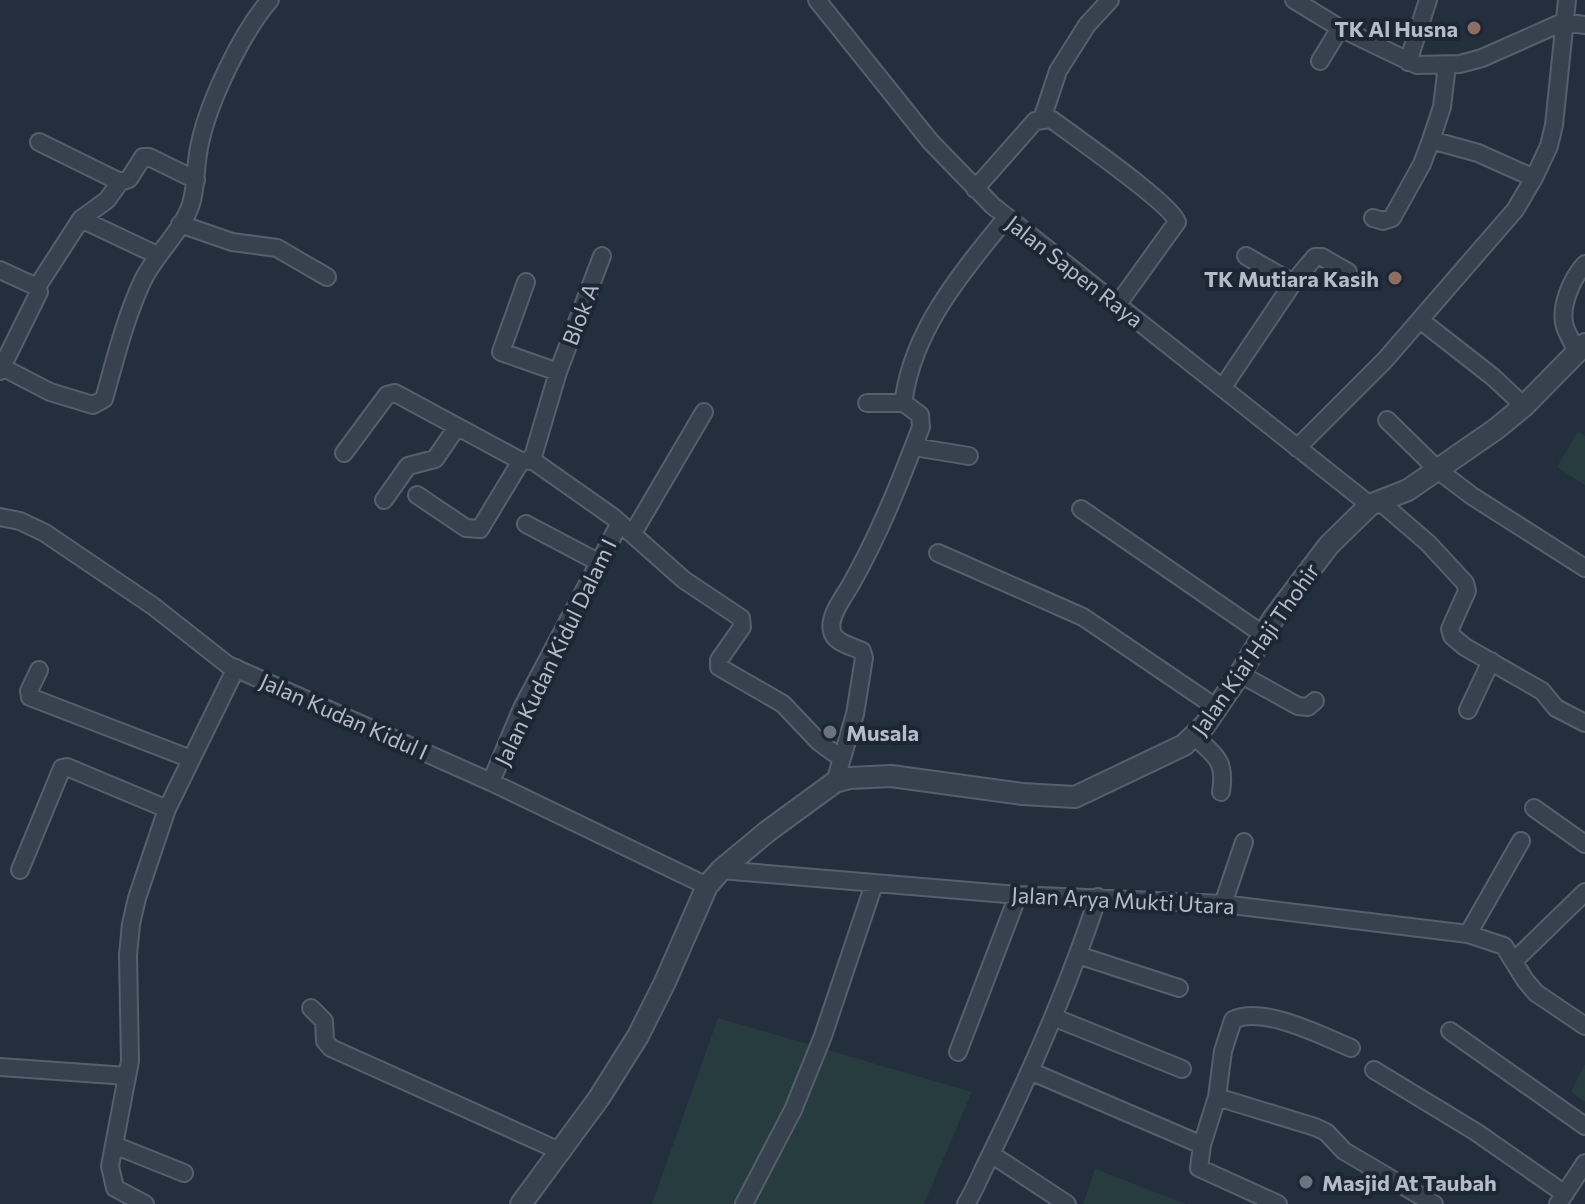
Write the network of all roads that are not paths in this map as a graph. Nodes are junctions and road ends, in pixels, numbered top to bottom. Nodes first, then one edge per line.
1 (270, 0) edge
2 (1110, 0) edge
3 (1294, 0) edge
4 (1428, 0) edge
5 (1567, 0) edge
6 (822, 2) edge
7 (1563, 22) junction
8 (1585, 25) edge
9 (1340, 28) junction
10 (1320, 61) dead end
11 (1408, 62) junction
12 (1447, 65) junction
13 (1042, 119) junction
14 (1431, 140) junction
15 (39, 142) dead end
16 (1534, 178) junction
17 (196, 180) junction
18 (120, 182) junction
19 (975, 189) junction
20 (1006, 218) junction
21 (1373, 218) dead end
22 (81, 219) junction
23 (180, 224) junction
24 (157, 255) junction
25 (602, 256) dead end
26 (1246, 256) dead end
27 (1585, 264) edge
28 (0, 270) edge
29 (1348, 272) dead end
30 (327, 277) dead end
31 (526, 282) dead end
32 (1293, 283) junction
33 (37, 287) junction
34 (1118, 304) junction
35 (1420, 320) junction
36 (1581, 348) edge
37 (1, 368) edge
38 (558, 372) junction
39 (1223, 387) junction
40 (867, 403) dead end
41 (904, 403) junction
42 (1524, 406) junction
43 (704, 412) dead end
44 (1387, 420) dead end
45 (457, 427) junction
46 (914, 447) junction
47 (1297, 448) junction
48 (344, 453) dead end
49 (969, 456) dead end
50 (527, 461) junction
51 (1439, 471) junction
52 (417, 495) dead end
53 (384, 500) dead end
54 (1375, 503) junction
55 (1081, 509) dead end
56 (0, 517) edge
57 (526, 524) dead end
58 (626, 528) junction
59 (938, 553) dead end
60 (598, 562) junction
61 (1585, 568) edge
62 (1264, 635) junction
63 (1491, 661) junction
64 (236, 668) junction
65 (39, 670) dead end
66 (1240, 674) junction
67 (1315, 701) dead end
68 (1217, 708) junction
69 (1468, 710) dead end
70 (1585, 723) edge
71 (1195, 737) junction
72 (841, 758) junction
73 (191, 759) junction
74 (491, 782) junction
75 (835, 782) junction
76 (1221, 792) dead end
77 (1534, 808) dead end
78 (167, 809) junction
79 (1521, 841) dead end
80 (1244, 842) dead end
81 (1585, 844) edge
82 (20, 870) dead end
83 (721, 870) junction
84 (874, 884) junction
85 (707, 886) junction
86 (1018, 895) junction
87 (1584, 896) edge
88 (1098, 897) junction
89 (1223, 904) junction
90 (1468, 934) junction
91 (1078, 955) junction
92 (1515, 960) junction
93 (1179, 988) dead end
94 (311, 1008) dead end
95 (1053, 1017) junction
96 (1585, 1026) edge
97 (1450, 1031) dead end
98 (1351, 1048) dead end
99 (958, 1052) dead end
100 (0, 1067) edge
101 (1182, 1069) dead end
102 (1374, 1070) dead end
103 (1030, 1071) junction
104 (127, 1076) junction
105 (1217, 1097) junction
106 (1585, 1126) edge
107 (114, 1145) junction
108 (1202, 1145) junction
109 (562, 1152) junction
110 (991, 1154) junction
111 (1585, 1163) edge
112 (184, 1173) dead end
113 (1562, 1199) edge
114 (145, 1204) edge
115 (521, 1204) edge
116 (744, 1204) edge
117 (966, 1204) edge
118 (1067, 1204) edge
119 (1278, 1204) edge
120 (1434, 1204) edge

1 - 17 street
2 - 13 street
3 - 9 street
4 - 11 street
5 - 7 street
6 - 19 street, Jalan Sapen Raya
7 - 8 street
7 - 12 street
7 - 16 street
9 - 10 street
9 - 11 street
11 - 12 street
12 - 14 street
13 - 19 street
13 - 34 street
14 - 16 street
14 - 21 street
15 - 18 street
16 - 35 street
17 - 18 street
17 - 23 street
18 - 22 street
19 - 20 street, Jalan Sapen Raya
20 - 34 street, Jalan Sapen Raya
20 - 41 street
22 - 24 street
22 - 33 street
23 - 24 street
23 - 30 street
24 - 37 street
25 - 38 street, Blok A
26 - 32 street
27 - 36 street
28 - 33 street
29 - 32 street
31 - 38 street
32 - 39 street
33 - 37 street
34 - 39 street, Jalan Sapen Raya
35 - 42 street
35 - 47 street
36 - 42 street, Jalan Kiai Haji Thohir
38 - 50 street, Blok A
39 - 47 street, Jalan Sapen Raya
40 - 41 street
41 - 46 street
42 - 51 street, Jalan Kiai Haji Thohir
43 - 58 street, Jalan Kudan Kidul Dalam I
44 - 51 street
45 - 48 street
45 - 50 street
45 - 53 street
46 - 49 street
46 - 72 street
47 - 54 street, Jalan Sapen Raya
50 - 52 street, Blok A
50 - 58 street
51 - 54 street, Jalan Kiai Haji Thohir
51 - 61 street
54 - 62 street, Jalan Kiai Haji Thohir
54 - 63 street, Jalan Sapen Raya
55 - 62 street
56 - 64 street, Jalan Kudan Kidul I
57 - 60 street
58 - 60 street, Jalan Kudan Kidul Dalam I
58 - 72 street
59 - 68 street
60 - 74 street, Jalan Kudan Kidul Dalam I
62 - 66 street, Jalan Kiai Haji Thohir
63 - 69 street
63 - 70 street
64 - 73 street
64 - 74 street, Jalan Kudan Kidul I
65 - 73 street
66 - 67 street
66 - 68 street, Jalan Kiai Haji Thohir
68 - 71 street, Jalan Kiai Haji Thohir
71 - 75 street, Jalan Kiai Haji Thohir
71 - 76 street
72 - 75 street
73 - 78 street
74 - 85 street, Jalan Kudan Kidul I
75 - 83 street
77 - 81 street
78 - 82 street
78 - 104 street
79 - 90 street
80 - 89 street
83 - 84 street, Jalan Arya Mukti Utara
83 - 85 street
84 - 86 street, Jalan Arya Mukti Utara
84 - 116 street
85 - 109 street
86 - 88 street, Jalan Arya Mukti Utara
86 - 99 street
87 - 92 street
88 - 89 street, Jalan Arya Mukti Utara
88 - 91 street
89 - 90 street, Jalan Arya Mukti Utara
90 - 92 street, Jalan Arya Mukti Utara
91 - 93 street
91 - 95 street
92 - 96 street
94 - 109 street
95 - 101 street
95 - 103 street
97 - 106 street
98 - 105 street
100 - 104 street
102 - 113 street
103 - 108 street
103 - 110 street
104 - 107 street
105 - 108 street
105 - 120 street
107 - 112 street
107 - 114 street
108 - 119 street
109 - 115 street
110 - 117 street
110 - 118 street
111 - 113 street

